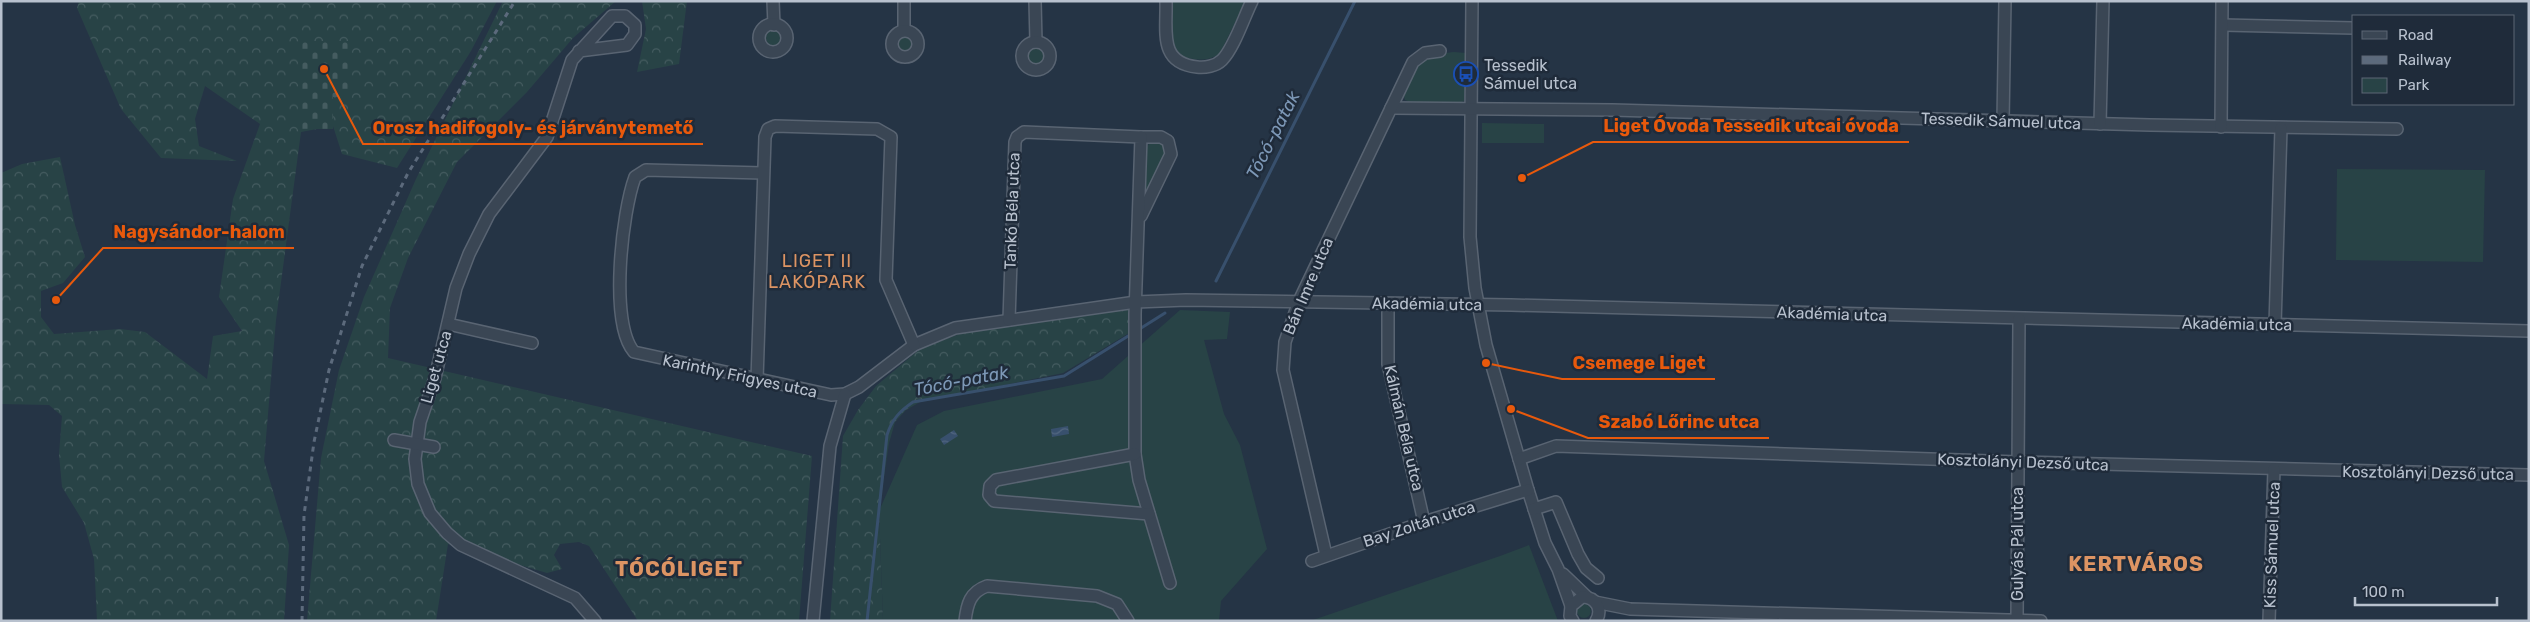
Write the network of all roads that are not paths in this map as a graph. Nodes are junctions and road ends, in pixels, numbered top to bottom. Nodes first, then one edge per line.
1 (774, 1) edge
2 (904, 1) edge
3 (1035, 1) edge
4 (1166, 1) edge
5 (1252, 1) edge
6 (1472, 1) edge
7 (2006, 1) edge
8 (2103, 1) edge
9 (2222, 1) edge
10 (774, 25) dead end
11 (2223, 26) junction
12 (2352, 28) edge
13 (904, 30) dead end
14 (1036, 42) dead end
15 (579, 51) junction
16 (1440, 51) dead end
17 (1391, 108) junction
18 (1472, 109) junction
19 (2003, 120) junction
20 (2100, 124) junction
21 (2221, 127) junction
22 (2281, 128) junction
23 (2396, 129) dead end
24 (1141, 137) junction
25 (763, 173) junction
26 (1138, 221) junction
27 (1299, 301) junction
28 (1136, 302) junction
29 (1388, 305) junction
30 (1477, 305) junction
31 (2019, 319) junction
32 (1009, 320) junction
33 (448, 324) junction
34 (2275, 325) junction
35 (2529, 331) edge
36 (532, 343) dead end
37 (914, 345) junction
38 (757, 380) junction
39 (845, 394) junction
40 (394, 440) dead end
41 (416, 443) junction
42 (434, 447) dead end
43 (1135, 454) junction
44 (1519, 459) junction
45 (2018, 462) junction
46 (2274, 469) junction
47 (2529, 476) edge
48 (1528, 490) junction
49 (1534, 509) junction
50 (1149, 514) junction
51 (1424, 522) junction
52 (1326, 554) junction
53 (1312, 561) dead end
54 (1558, 569) junction
55 (1598, 578) dead end
56 (1170, 583) dead end
57 (1591, 599) junction
58 (1571, 606) junction
59 (1630, 609) junction
60 (1597, 618) edge
61 (2017, 620) edge
62 (595, 621) edge
63 (813, 621) edge
64 (965, 621) edge
65 (1128, 621) edge
66 (1573, 621) edge
67 (2041, 621) edge
68 (2269, 621) edge

1 - 10 street
2 - 13 street
3 - 14 street
4 - 5 street
6 - 18 street
7 - 19 street
8 - 20 street
9 - 11 street
11 - 12 street
11 - 21 street
15 - 15 street, Liget utca
15 - 33 street, Liget utca
16 - 17 street, Bán Imre utca
17 - 18 street, Tessedik Sámuel utca
17 - 27 street, Bán Imre utca
18 - 19 street, Tessedik Sámuel utca
18 - 30 street
19 - 20 street, Tessedik Sámuel utca
20 - 21 street, Tessedik Sámuel utca
21 - 22 street, Tessedik Sámuel utca
22 - 23 street, Tessedik Sámuel utca
22 - 34 street
24 - 26 street, Tankó Béla utca
24 - 26 street, Tankó Béla utca
24 - 32 street, Tankó Béla utca
25 - 37 street
25 - 38 street
25 - 38 street, Karinthy Frigyes utca
26 - 28 street, Tankó Béla utca
27 - 28 street, Akadémia utca
27 - 29 street, Akadémia utca
27 - 52 street, Bán Imre utca
28 - 32 street
28 - 43 street, Tankó Béla utca
29 - 30 street, Akadémia utca
29 - 51 street, Kálmán Béla utca
30 - 31 street, Akadémia utca
30 - 44 street
31 - 34 street, Akadémia utca
31 - 45 street, Gulyás Pál utca
32 - 37 street
33 - 36 street
33 - 41 street, Liget utca
34 - 35 street, Akadémia utca
37 - 39 street
38 - 39 street, Karinthy Frigyes utca
39 - 63 street
40 - 41 street
41 - 42 street
41 - 62 street, Liget utca
43 - 50 street, Tankó Béla utca
43 - 50 street
44 - 45 street, Kosztolányi Dezső utca
44 - 48 street
45 - 46 street, Kosztolányi Dezső utca
45 - 61 street, Gulyás Pál utca
46 - 47 street, Kosztolányi Dezső utca
46 - 68 street, Kiss Sámuel utca
48 - 49 street
48 - 51 street, Bay Zoltán utca
49 - 54 street
49 - 55 street
50 - 56 street, Tankó Béla utca
51 - 52 street, Bay Zoltán utca
52 - 53 street, Bay Zoltán utca
54 - 57 street
54 - 58 street
57 - 58 street
57 - 59 street
57 - 60 street
58 - 66 street
59 - 60 street
59 - 61 street
61 - 67 street
64 - 65 street

